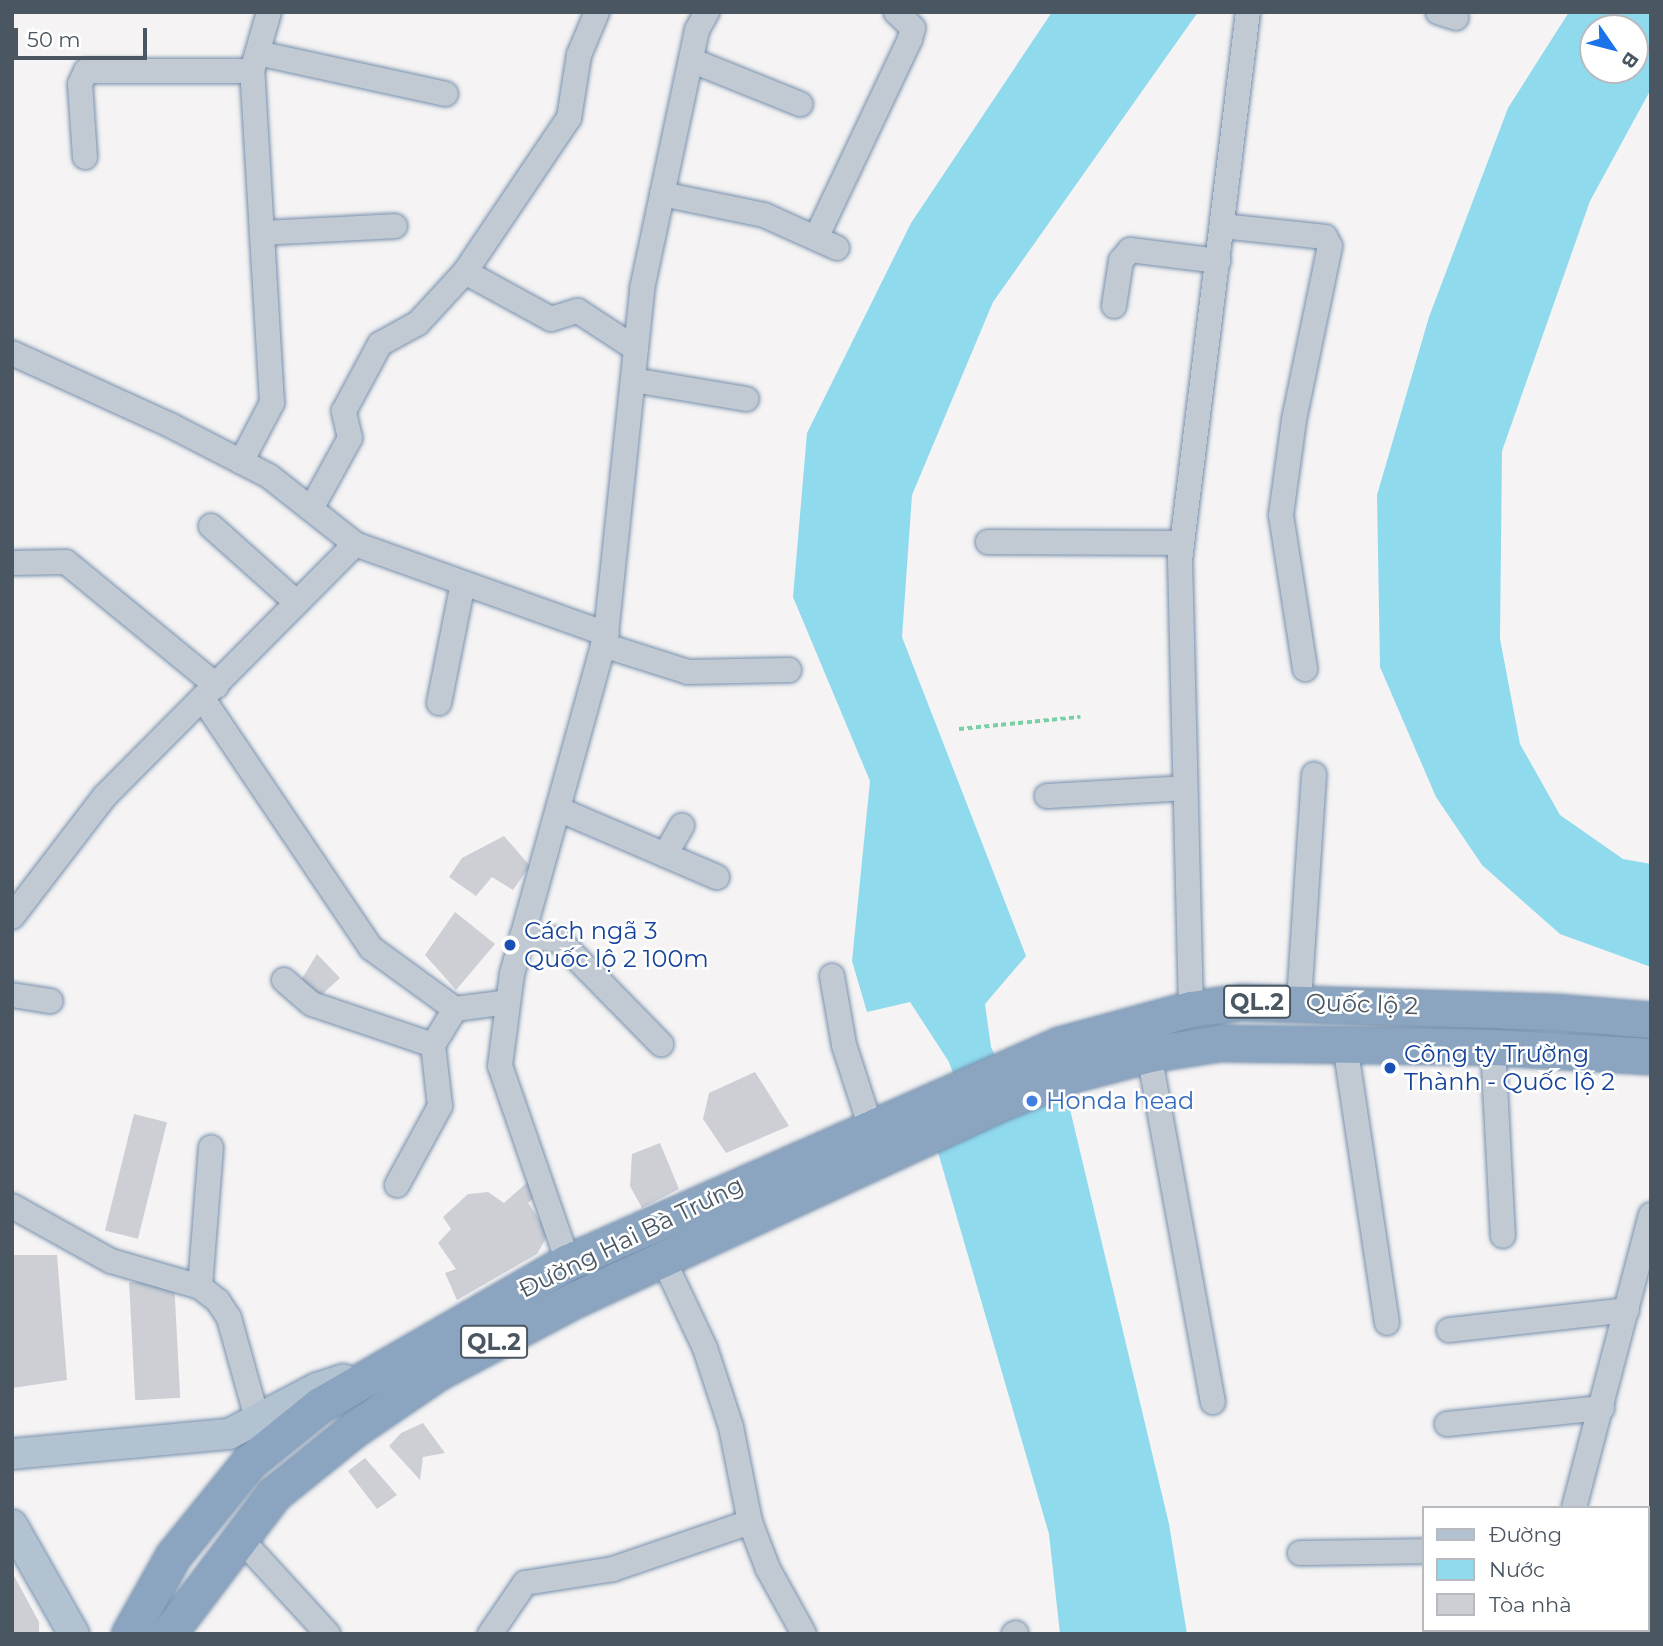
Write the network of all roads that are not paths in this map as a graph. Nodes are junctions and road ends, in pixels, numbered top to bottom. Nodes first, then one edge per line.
1 (269, 12) edge
2 (597, 12) edge
3 (707, 12) edge
4 (896, 12) edge
5 (1248, 12) edge
6 (691, 60) junction
7 (255, 62) junction
8 (446, 93) dead end
9 (800, 104) dead end
10 (85, 158) dead end
11 (662, 194) junction
12 (395, 226) dead end
13 (1222, 226) junction
14 (262, 233) junction
15 (1217, 261) junction
16 (465, 272) junction
17 (1114, 306) dead end
18 (636, 349) junction
19 (12, 353) edge
20 (633, 380) junction
21 (746, 399) dead end
22 (241, 462) junction
23 (311, 509) junction
24 (211, 526) dead end
25 (988, 541) dead end
26 (1182, 543) junction
27 (355, 544) junction
28 (12, 562) edge
29 (463, 583) junction
30 (297, 603) junction
31 (605, 640) junction
32 (1305, 669) dead end
33 (789, 670) dead end
34 (210, 692) junction
35 (439, 703) dead end
36 (1314, 774) dead end
37 (1184, 788) junction
38 (1047, 796) dead end
39 (558, 809) junction
40 (682, 825) dead end
41 (665, 855) junction
42 (717, 877) dead end
43 (12, 916) edge
44 (522, 936) junction
45 (832, 976) dead end
46 (284, 980) dead end
47 (12, 995) edge
48 (51, 1001) dead end
49 (1299, 1001) junction
50 (508, 1002) junction
51 (455, 1009) junction
52 (1191, 1009) junction
53 (1651, 1020) edge
54 (661, 1044) dead end
55 (433, 1045) junction
56 (1345, 1045) junction
57 (1493, 1047) junction
58 (1149, 1054) junction
59 (1651, 1056) edge
60 (883, 1134) junction
61 (211, 1147) dead end
62 (397, 1185) dead end
63 (12, 1206) edge
64 (1650, 1219) edge
65 (1503, 1236) dead end
66 (664, 1261) junction
67 (568, 1262) junction
68 (200, 1287) junction
69 (1627, 1310) junction
70 (1387, 1323) dead end
71 (1449, 1330) dead end
72 (401, 1360) junction
73 (1213, 1402) dead end
74 (1602, 1408) junction
75 (257, 1418) junction
76 (1447, 1424) dead end
77 (239, 1448) junction
78 (12, 1454) edge
79 (274, 1494) junction
80 (1575, 1506) edge
81 (750, 1522) junction
82 (12, 1525) edge
83 (239, 1537) junction
84 (1422, 1551) edge
85 (1300, 1553) dead end
86 (74, 1634) edge
87 (129, 1634) edge
88 (168, 1634) edge
89 (328, 1634) edge
90 (490, 1634) edge
91 (804, 1634) edge

1 - 7 street
2 - 16 street
3 - 6 street
4 - 11 street
5 - 13 street
6 - 9 street
6 - 11 street
7 - 8 street
7 - 10 street
7 - 14 street
11 - 18 street
12 - 14 street
13 - 15 street
13 - 32 street
14 - 22 street
15 - 17 street
15 - 26 street
16 - 18 street
16 - 23 street
18 - 20 street
19 - 22 street
20 - 21 street
20 - 31 street
22 - 23 street
23 - 27 street
24 - 30 street
25 - 26 street
26 - 37 street
27 - 29 street
27 - 30 street
28 - 34 street
29 - 31 street
29 - 35 street
30 - 34 street
31 - 33 street
31 - 39 street
34 - 43 street
34 - 51 street
36 - 49 street
37 - 38 street
37 - 52 street
39 - 41 street
39 - 44 street
40 - 41 street
41 - 42 street
44 - 50 street
44 - 54 street
45 - 60 street
46 - 55 street
47 - 48 street
49 - 52 highway, Quốc lộ 2 / QL.2
49 - 53 highway, Quốc lộ 2 / QL.2
50 - 51 street
50 - 67 street
51 - 55 street
52 - 60 highway, Quốc lộ 2 / QL.2
55 - 62 street
56 - 57 highway, Quốc lộ 2 / QL.2
56 - 58 highway, Quốc lộ 2 / QL.2
56 - 70 street
57 - 59 highway, Quốc lộ 2 / QL.2
57 - 65 street
58 - 60 highway, Quốc lộ 2 / QL.2
58 - 73 street
60 - 66 highway, Đường Hai Bà Trưng / QL.2
60 - 67 highway, Đường Hai Bà Trưng / QL.2
61 - 68 street
63 - 68 street
64 - 69 street
66 - 79 highway, Đường Hai Bà Trưng / QL.2
66 - 81 street
67 - 72 highway, Đường Hai Bà Trưng / QL.2
68 - 75 street
69 - 71 street
69 - 74 street
72 - 75 main road
72 - 77 highway, Đường Hai Bà Trưng / QL.2
74 - 76 street
74 - 80 street
75 - 77 main road
77 - 78 main road
77 - 79 main road
77 - 87 highway, Đường Hai Bà Trưng / QL.2
79 - 83 highway, Đường Hai Bà Trưng / QL.2
81 - 90 street
81 - 91 street
82 - 86 main road
83 - 88 highway, Đường Hai Bà Trưng / QL.2
83 - 89 street
84 - 85 street

